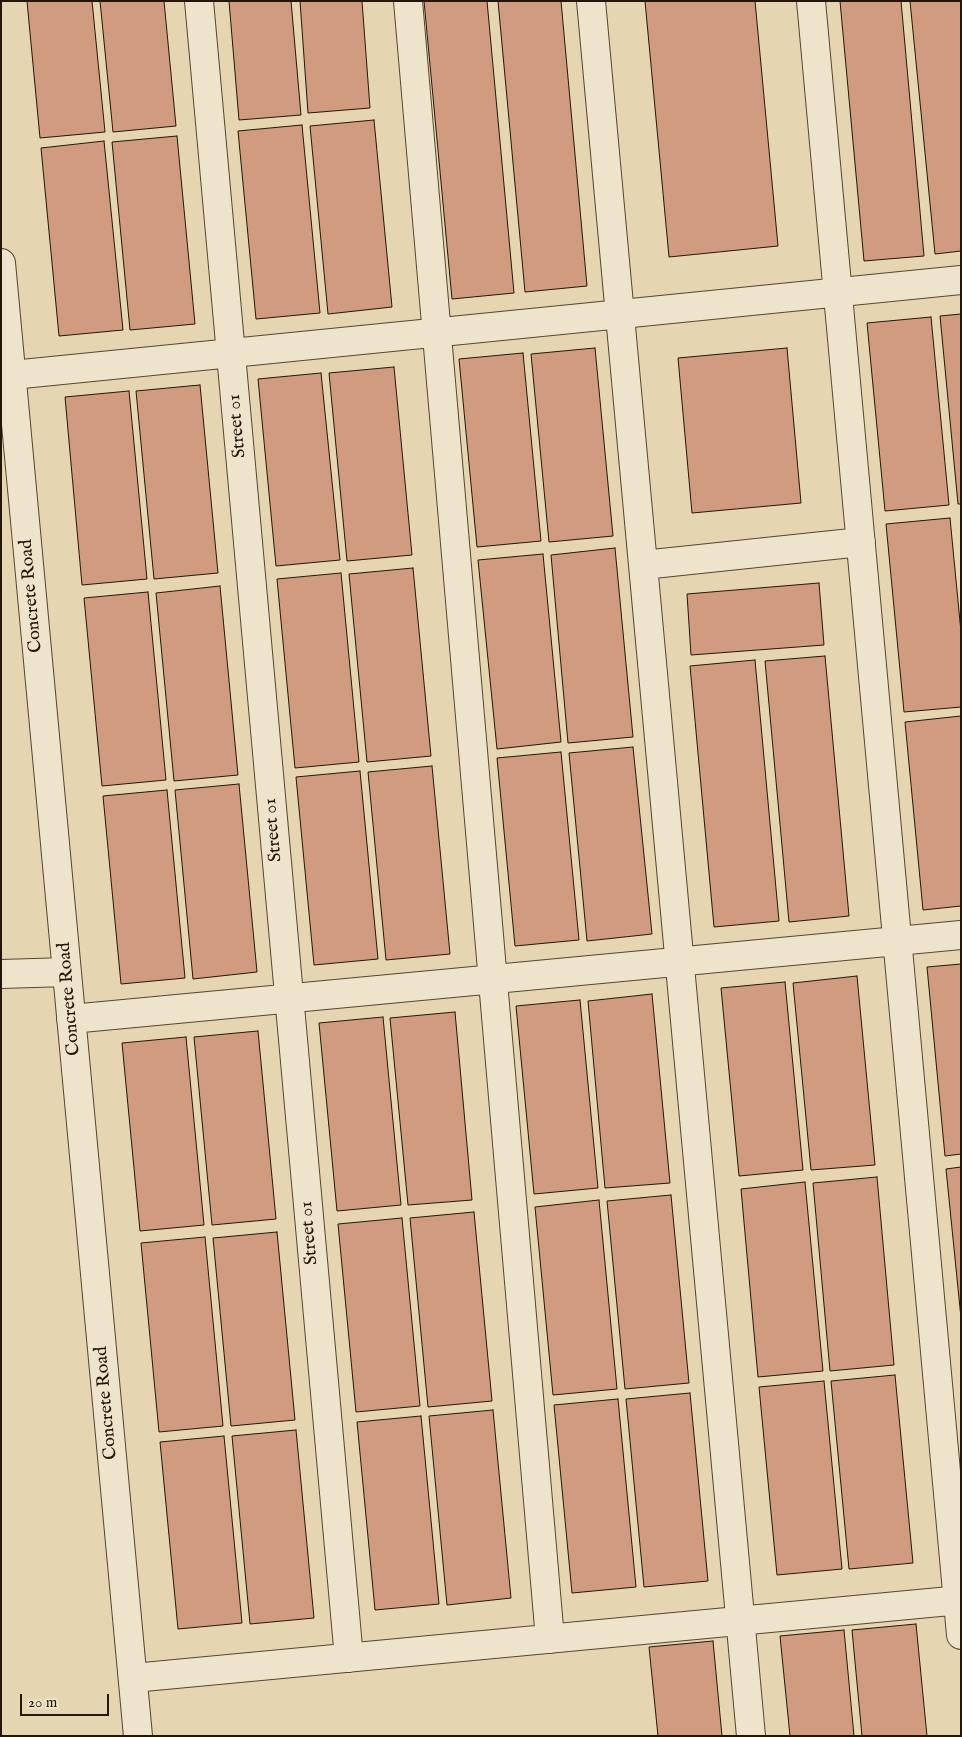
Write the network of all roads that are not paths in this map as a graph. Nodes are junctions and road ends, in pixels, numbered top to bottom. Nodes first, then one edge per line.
1 (200, 1) edge
2 (408, 1) edge
3 (591, 1) edge
4 (811, 1) edge
5 (1, 263) edge
6 (961, 280) edge
7 (838, 292) junction
8 (620, 314) junction
9 (436, 333) junction
10 (231, 353) junction
11 (12, 375) junction
12 (861, 542) junction
13 (643, 565) junction
14 (961, 935) edge
15 (897, 941) junction
16 (680, 961) junction
17 (67, 972) junction
18 (1, 974) edge
19 (493, 979) junction
20 (289, 998) junction
21 (72, 1019) junction
22 (959, 1600) edge
23 (741, 1621) junction
24 (961, 1635) edge
25 (550, 1639) junction
26 (349, 1658) junction
27 (133, 1678) junction
28 (138, 1736) edge
29 (751, 1736) edge

1 - 10 street, Street 01
2 - 9 street
3 - 8 street
4 - 7 street
5 - 11 street, Concrete Road
6 - 7 street
7 - 8 street
7 - 12 street
8 - 9 street
8 - 13 street
9 - 10 street
9 - 19 street
10 - 11 street
10 - 20 street, Street 01
11 - 17 street, Concrete Road
12 - 13 street
12 - 15 street
13 - 16 street
14 - 15 street
15 - 16 street
15 - 22 street
16 - 19 street
16 - 23 street
17 - 18 street
17 - 21 street, Concrete Road
19 - 20 street
19 - 25 street
20 - 21 street
20 - 26 street, Street 01
21 - 27 street, Concrete Road
22 - 23 street
22 - 24 street
23 - 25 street
23 - 29 street
25 - 26 street
26 - 27 street
27 - 28 street, Concrete Road

